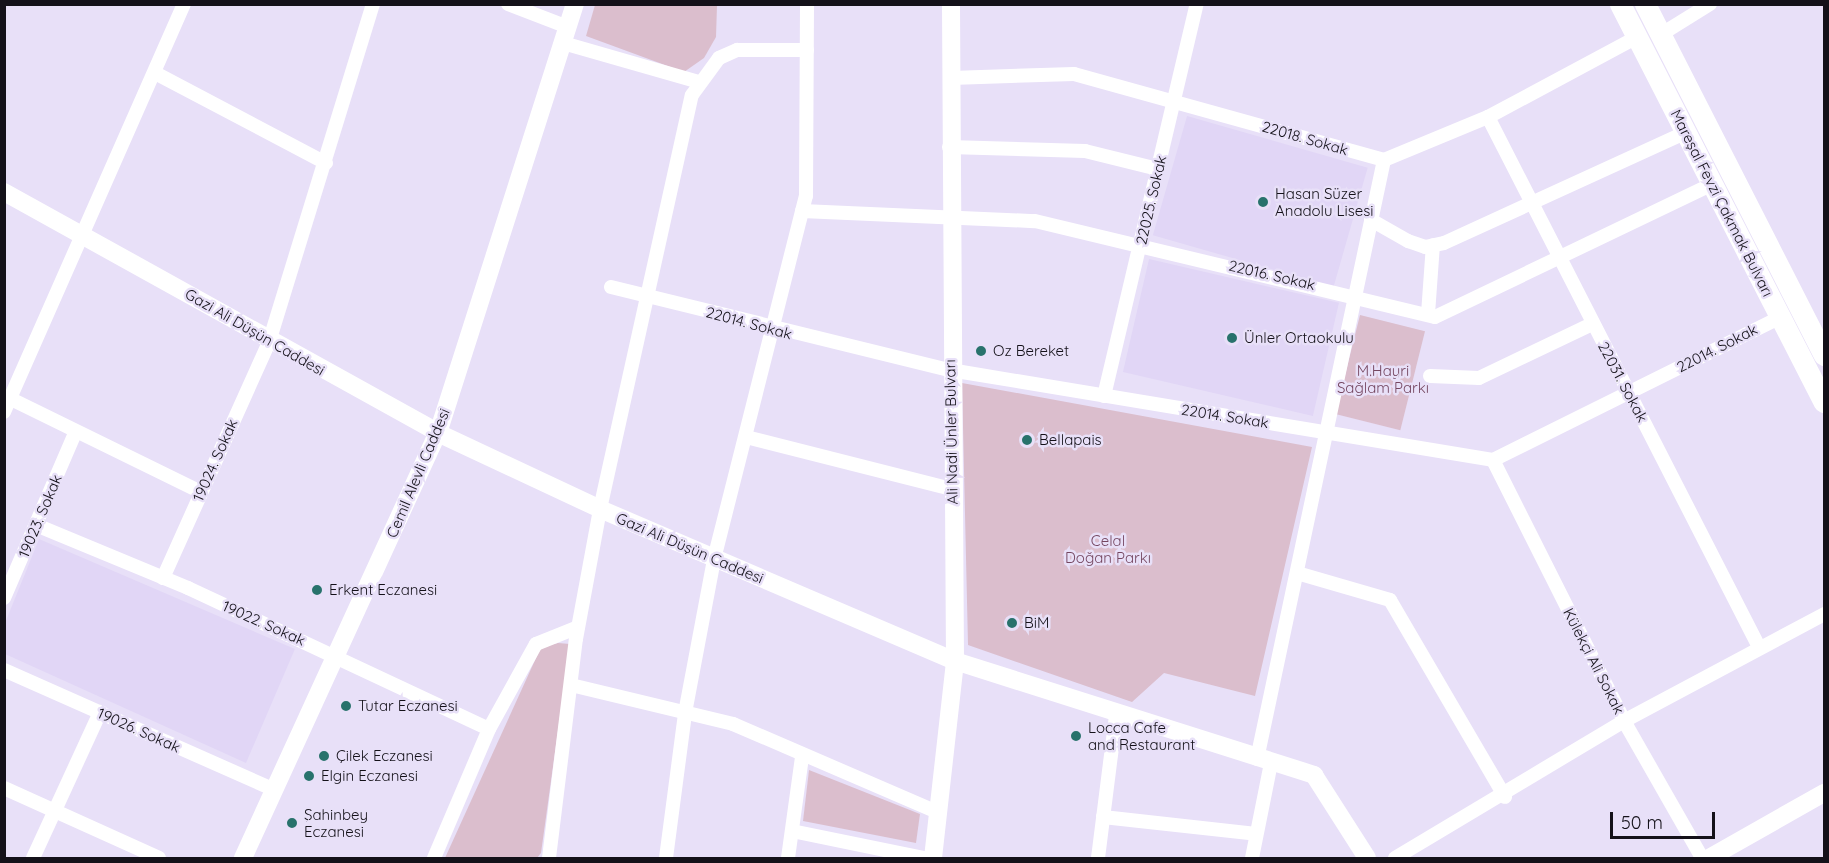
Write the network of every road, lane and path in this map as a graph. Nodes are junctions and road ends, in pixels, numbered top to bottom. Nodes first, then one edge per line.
1 (184, 4) edge
2 (373, 4) edge
3 (508, 4) edge
4 (575, 4) edge
5 (807, 4) edge
6 (951, 4) edge
7 (1197, 4) edge
8 (1620, 4) edge
9 (1645, 4) edge
10 (1710, 4) edge
11 (566, 35) junction
12 (1660, 35) junction
13 (1637, 37) junction
14 (807, 50) junction
15 (157, 74) junction
16 (951, 78) junction
17 (699, 82) junction
18 (1174, 101) junction
19 (1488, 117) junction
20 (1686, 132) junction
21 (949, 147) junction
22 (1384, 160) junction
23 (326, 163) junction
24 (1158, 169) junction
25 (1713, 184) junction
26 (7, 190) edge
27 (1533, 204) junction
28 (802, 211) junction
29 (950, 219) junction
30 (1371, 219) junction
31 (87, 235) junction
32 (1140, 244) junction
33 (1433, 245) junction
34 (1562, 260) junction
35 (611, 287) dead end
36 (1356, 294) junction
37 (645, 295) junction
38 (1428, 314) junction
39 (1781, 316) junction
40 (1593, 324) junction
41 (774, 331) junction
42 (268, 342) junction
43 (1824, 355) edge
44 (950, 370) junction
45 (1430, 376) dead end
46 (1629, 392) junction
47 (1104, 396) junction
48 (11, 399) junction
49 (1824, 402) edge
50 (4, 412) edge
51 (75, 433) junction
52 (438, 433) junction
53 (1328, 433) junction
54 (746, 437) junction
55 (1493, 460) junction
56 (952, 489) junction
57 (201, 492) junction
58 (600, 509) junction
59 (36, 525) junction
60 (714, 559) junction
61 (1297, 573) junction
62 (162, 578) junction
63 (4, 598) edge
64 (1824, 614) edge
65 (579, 627) junction
66 (1759, 648) junction
67 (336, 656) junction
68 (955, 661) junction
69 (4, 670) edge
70 (571, 685) junction
71 (100, 712) junction
72 (685, 713) junction
73 (1116, 715) junction
74 (1624, 721) junction
75 (489, 729) junction
76 (802, 757) junction
77 (1264, 761) junction
78 (4, 788) edge
79 (274, 790) junction
80 (1824, 793) edge
81 (1505, 797) junction
82 (53, 810) junction
83 (937, 812) junction
84 (1102, 817) junction
85 (792, 831) junction
86 (1256, 834) junction
87 (1416, 854) edge
88 (33, 858) edge
89 (159, 858) edge
90 (243, 858) edge
91 (434, 858) edge
92 (549, 858) edge
93 (666, 858) edge
94 (788, 858) edge
95 (924, 858) edge
96 (933, 858) edge
97 (1098, 858) edge
98 (1252, 858) edge
99 (1366, 858) edge
100 (1395, 858) edge
101 (1702, 858) edge
102 (1709, 858) edge

1 - 15 street
2 - 23 street, 19024. Sokak
3 - 11 street
4 - 11 street, Cemil Alevli Caddesi
5 - 14 street
6 - 16 street, Ali Nadi Ünler Bulvarı
7 - 18 street, 22025. Sokak
8 - 13 main road, Mareşal Fevzi Çakmak Bulvarı
9 - 12 main road
10 - 12 street
11 - 17 street
11 - 52 street, Cemil Alevli Caddesi
12 - 43 main road
13 - 19 street
13 - 20 main road, Mareşal Fevzi Çakmak Bulvarı
14 - 17 street
14 - 28 street
15 - 23 street
15 - 31 street
16 - 18 street, 22018. Sokak
16 - 21 street, Ali Nadi Ünler Bulvarı
17 - 37 street
18 - 22 street, 22018. Sokak
18 - 24 street, 22025. Sokak
19 - 22 street
19 - 27 street, 22031. Sokak
20 - 25 main road, Mareşal Fevzi Çakmak Bulvarı
20 - 27 street
21 - 24 street
21 - 29 street, Ali Nadi Ünler Bulvarı
22 - 30 street
23 - 42 street, 19024. Sokak
24 - 32 street, 22025. Sokak
25 - 34 street, 22016. Sokak
25 - 39 main road, Mareşal Fevzi Çakmak Bulvarı
26 - 31 street, Gazi Ali Düşün Caddesi
27 - 33 street
27 - 34 street, 22031. Sokak
28 - 29 street, 22016. Sokak
28 - 41 street
29 - 32 street, 22016. Sokak
29 - 44 street, Ali Nadi Ünler Bulvarı
30 - 33 street
30 - 36 street
31 - 42 street, Gazi Ali Düşün Caddesi
31 - 48 street
32 - 36 street, 22016. Sokak
32 - 47 street, 22025. Sokak
33 - 38 street
34 - 38 street, 22016. Sokak
34 - 40 street, 22031. Sokak
35 - 37 street, 22014. Sokak
36 - 38 street, 22016. Sokak
36 - 53 street
37 - 41 street, 22014. Sokak
37 - 58 street
39 - 46 street, 22014. Sokak
39 - 49 main road, Mareşal Fevzi Çakmak Bulvarı
40 - 45 street
40 - 46 street, 22031. Sokak
41 - 44 street, 22014. Sokak
41 - 54 street
42 - 52 street, Gazi Ali Düşün Caddesi
42 - 57 street, 19024. Sokak
44 - 47 street, 22014. Sokak
44 - 56 street, Ali Nadi Ünler Bulvarı
46 - 55 street, 22014. Sokak
46 - 66 street, 22031. Sokak
47 - 53 street, 22014. Sokak
48 - 50 street
48 - 51 street
51 - 57 street
51 - 59 street, 19023. Sokak
52 - 58 street, Gazi Ali Düşün Caddesi
52 - 67 street, Cemil Alevli Caddesi
53 - 55 street, 22014. Sokak
53 - 61 street
54 - 56 street
54 - 60 street
55 - 74 street, Külekçi Ali Sokak
56 - 68 street, Ali Nadi Ünler Bulvarı
57 - 62 street, 19024. Sokak
58 - 60 street, Gazi Ali Düşün Caddesi
58 - 65 street
59 - 62 street, 19022. Sokak
59 - 63 street, 19023. Sokak
60 - 68 street, Gazi Ali Düşün Caddesi
60 - 72 street
61 - 77 street
61 - 81 street
62 - 67 street, 19022. Sokak
64 - 66 street
65 - 70 street
65 - 75 street
66 - 74 street
67 - 75 street, 19022. Sokak
67 - 79 street, Cemil Alevli Caddesi
68 - 73 street, Gazi Ali Düşün Caddesi
68 - 83 street, Ali Nadi Ünler Bulvarı
69 - 71 street, 19026. Sokak
70 - 72 street
70 - 92 street
71 - 79 street, 19026. Sokak
71 - 82 street
72 - 76 street
72 - 93 street
73 - 77 street, Gazi Ali Düşün Caddesi
73 - 84 street
74 - 81 street
74 - 101 street, Külekçi Ali Sokak
75 - 91 street
76 - 83 street
76 - 85 street
77 - 86 street
77 - 99 street, Gazi Ali Düşün Caddesi
78 - 82 street
79 - 90 street, Cemil Alevli Caddesi
80 - 102 street
81 - 87 street
82 - 88 street
82 - 89 street
83 - 96 street, Ali Nadi Ünler Bulvarı
84 - 86 street
84 - 97 street
85 - 94 street
85 - 95 street
86 - 98 street
87 - 100 street

